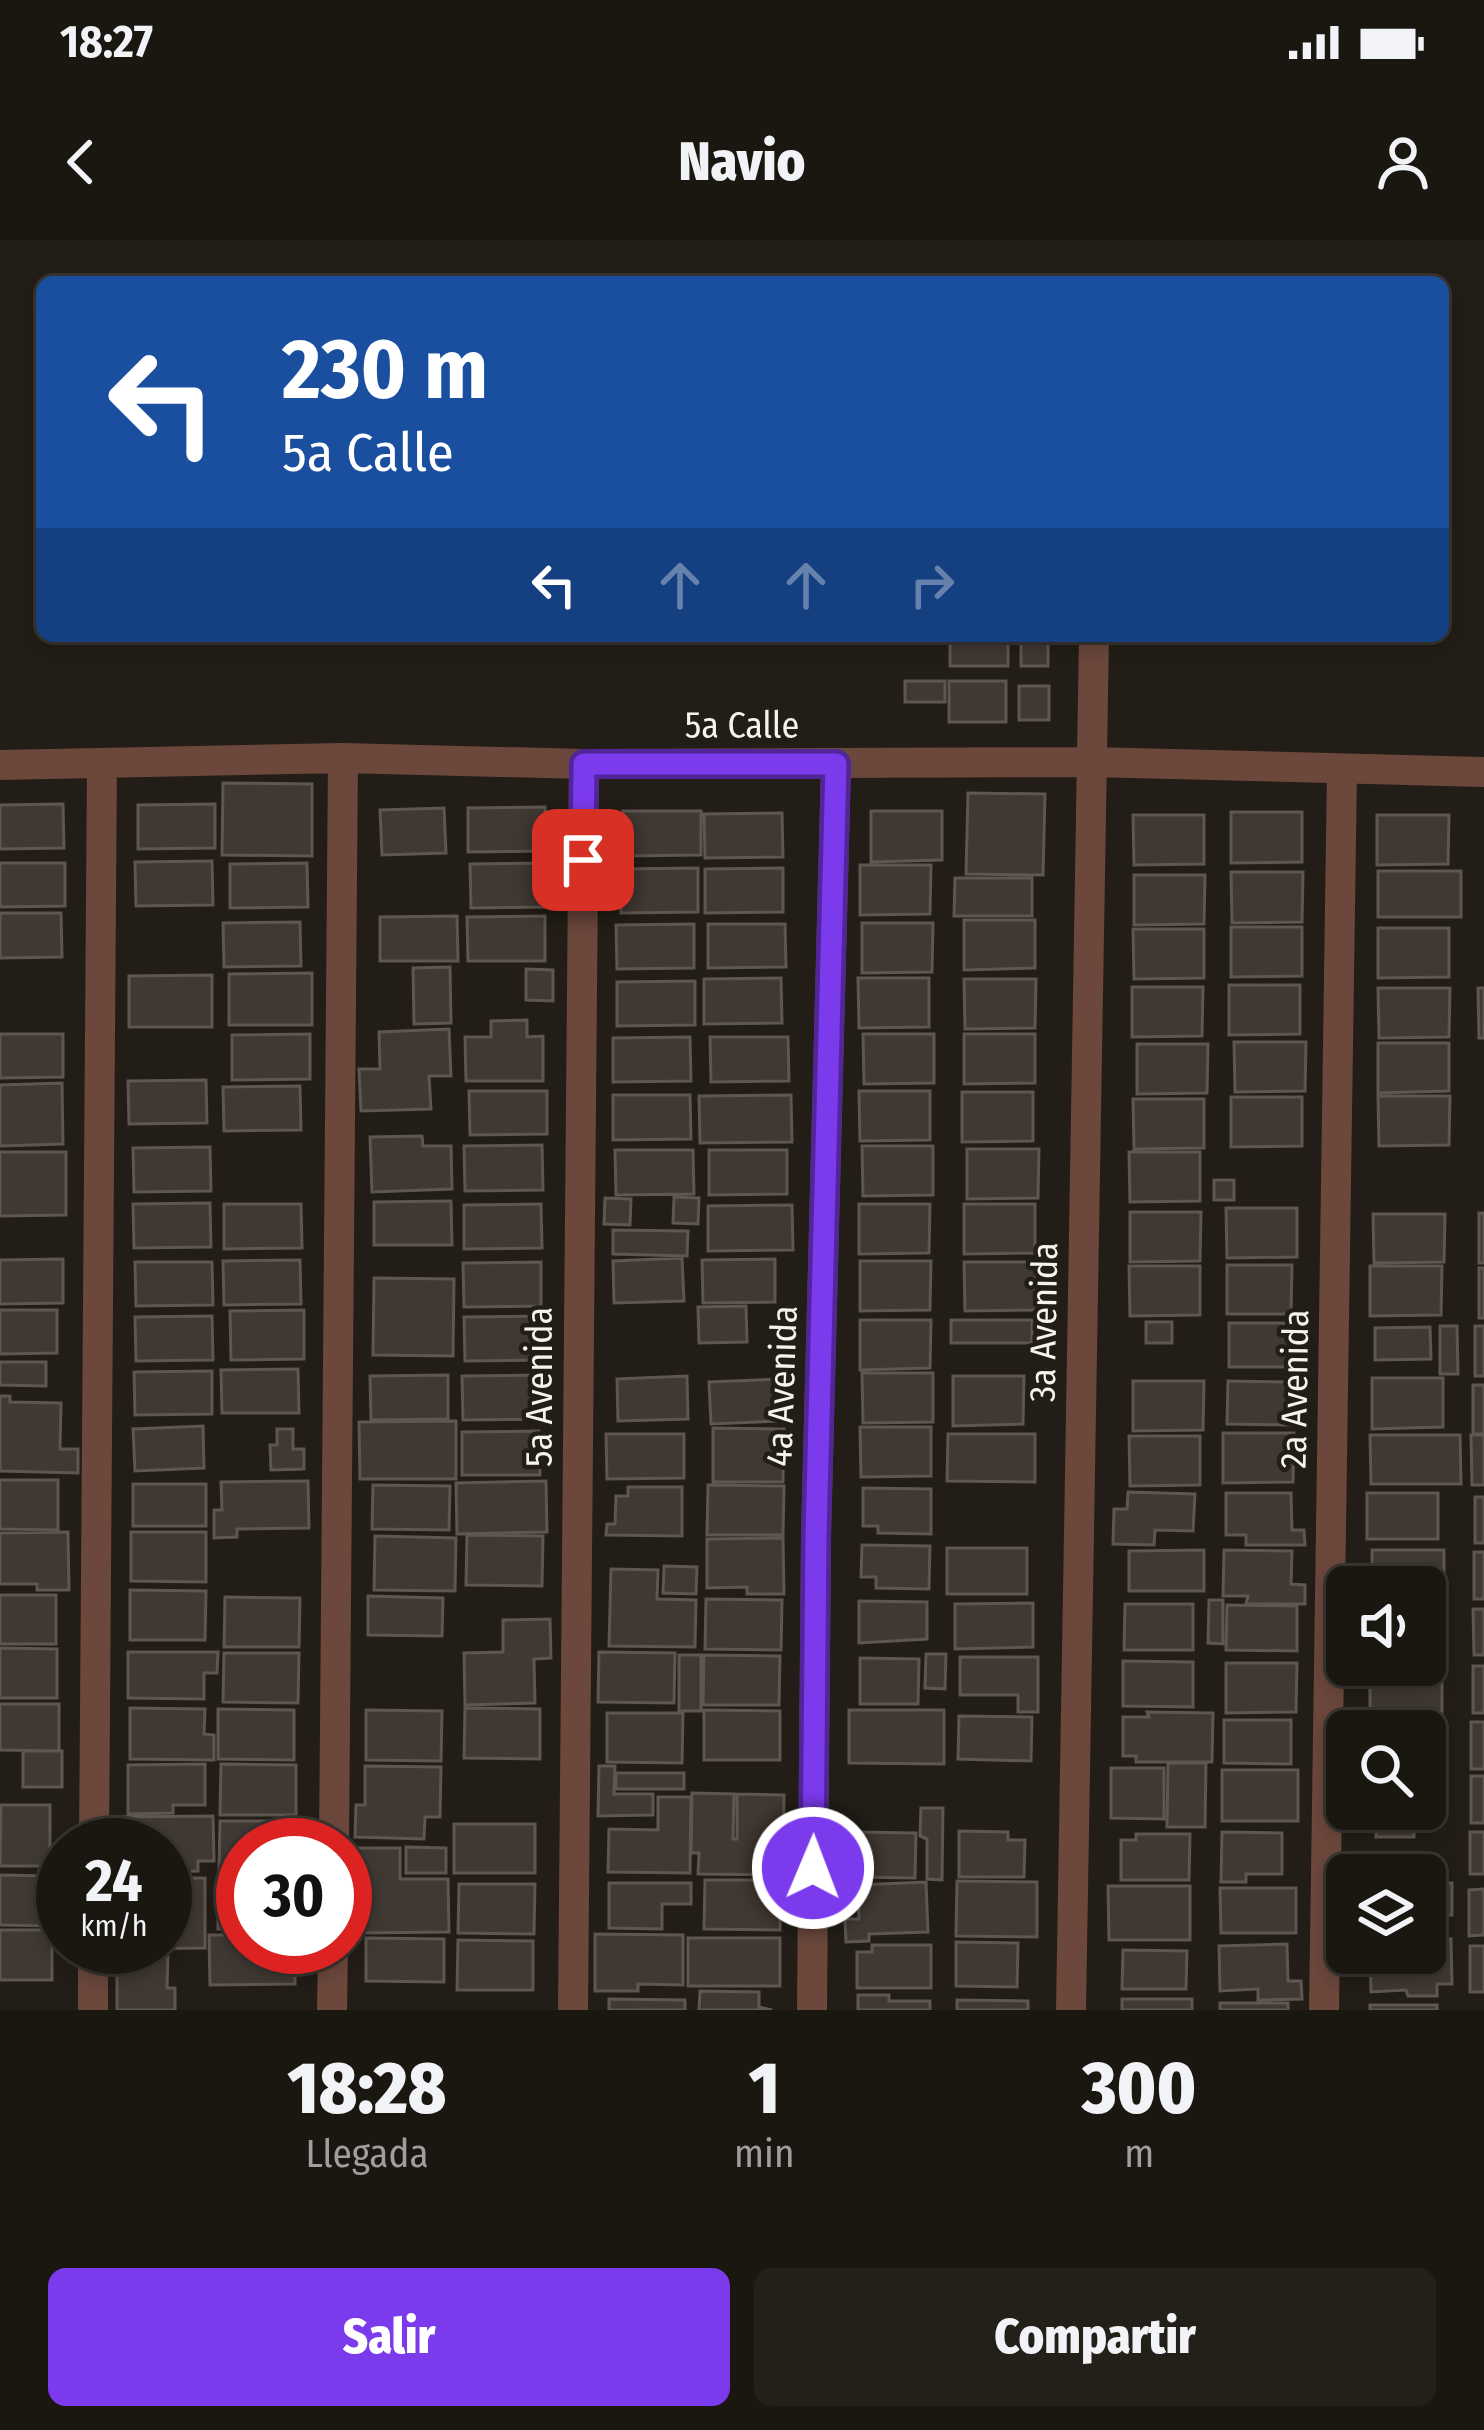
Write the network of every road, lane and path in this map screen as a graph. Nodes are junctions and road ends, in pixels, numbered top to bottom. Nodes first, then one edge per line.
1 (1094, 642) edge
2 (344, 758) junction
3 (1091, 762) junction
4 (102, 764) junction
5 (584, 764) junction
6 (836, 764) junction
7 (0, 765) edge
8 (1342, 769) junction
9 (1484, 772) edge
10 (94, 1818) edge
11 (334, 1818) edge
12 (93, 1974) edge
13 (333, 1974) edge
14 (93, 2010) edge
15 (332, 2010) edge
16 (573, 2010) edge
17 (812, 2010) edge
18 (1071, 2010) edge
19 (1324, 2010) edge

1 - 3 street, 3a Avenida
2 - 4 street, 5a Calle
2 - 5 street, 5a Calle
2 - 11 street
3 - 6 street, 5a Calle
3 - 8 street, 5a Calle
3 - 18 street, 3a Avenida
4 - 7 street, 5a Calle
4 - 10 street
5 - 6 street, 5a Calle
5 - 16 street, 5a Avenida
6 - 17 street, 4a Avenida
8 - 9 street, 5a Calle
8 - 19 street, 2a Avenida
12 - 14 street
13 - 15 street

